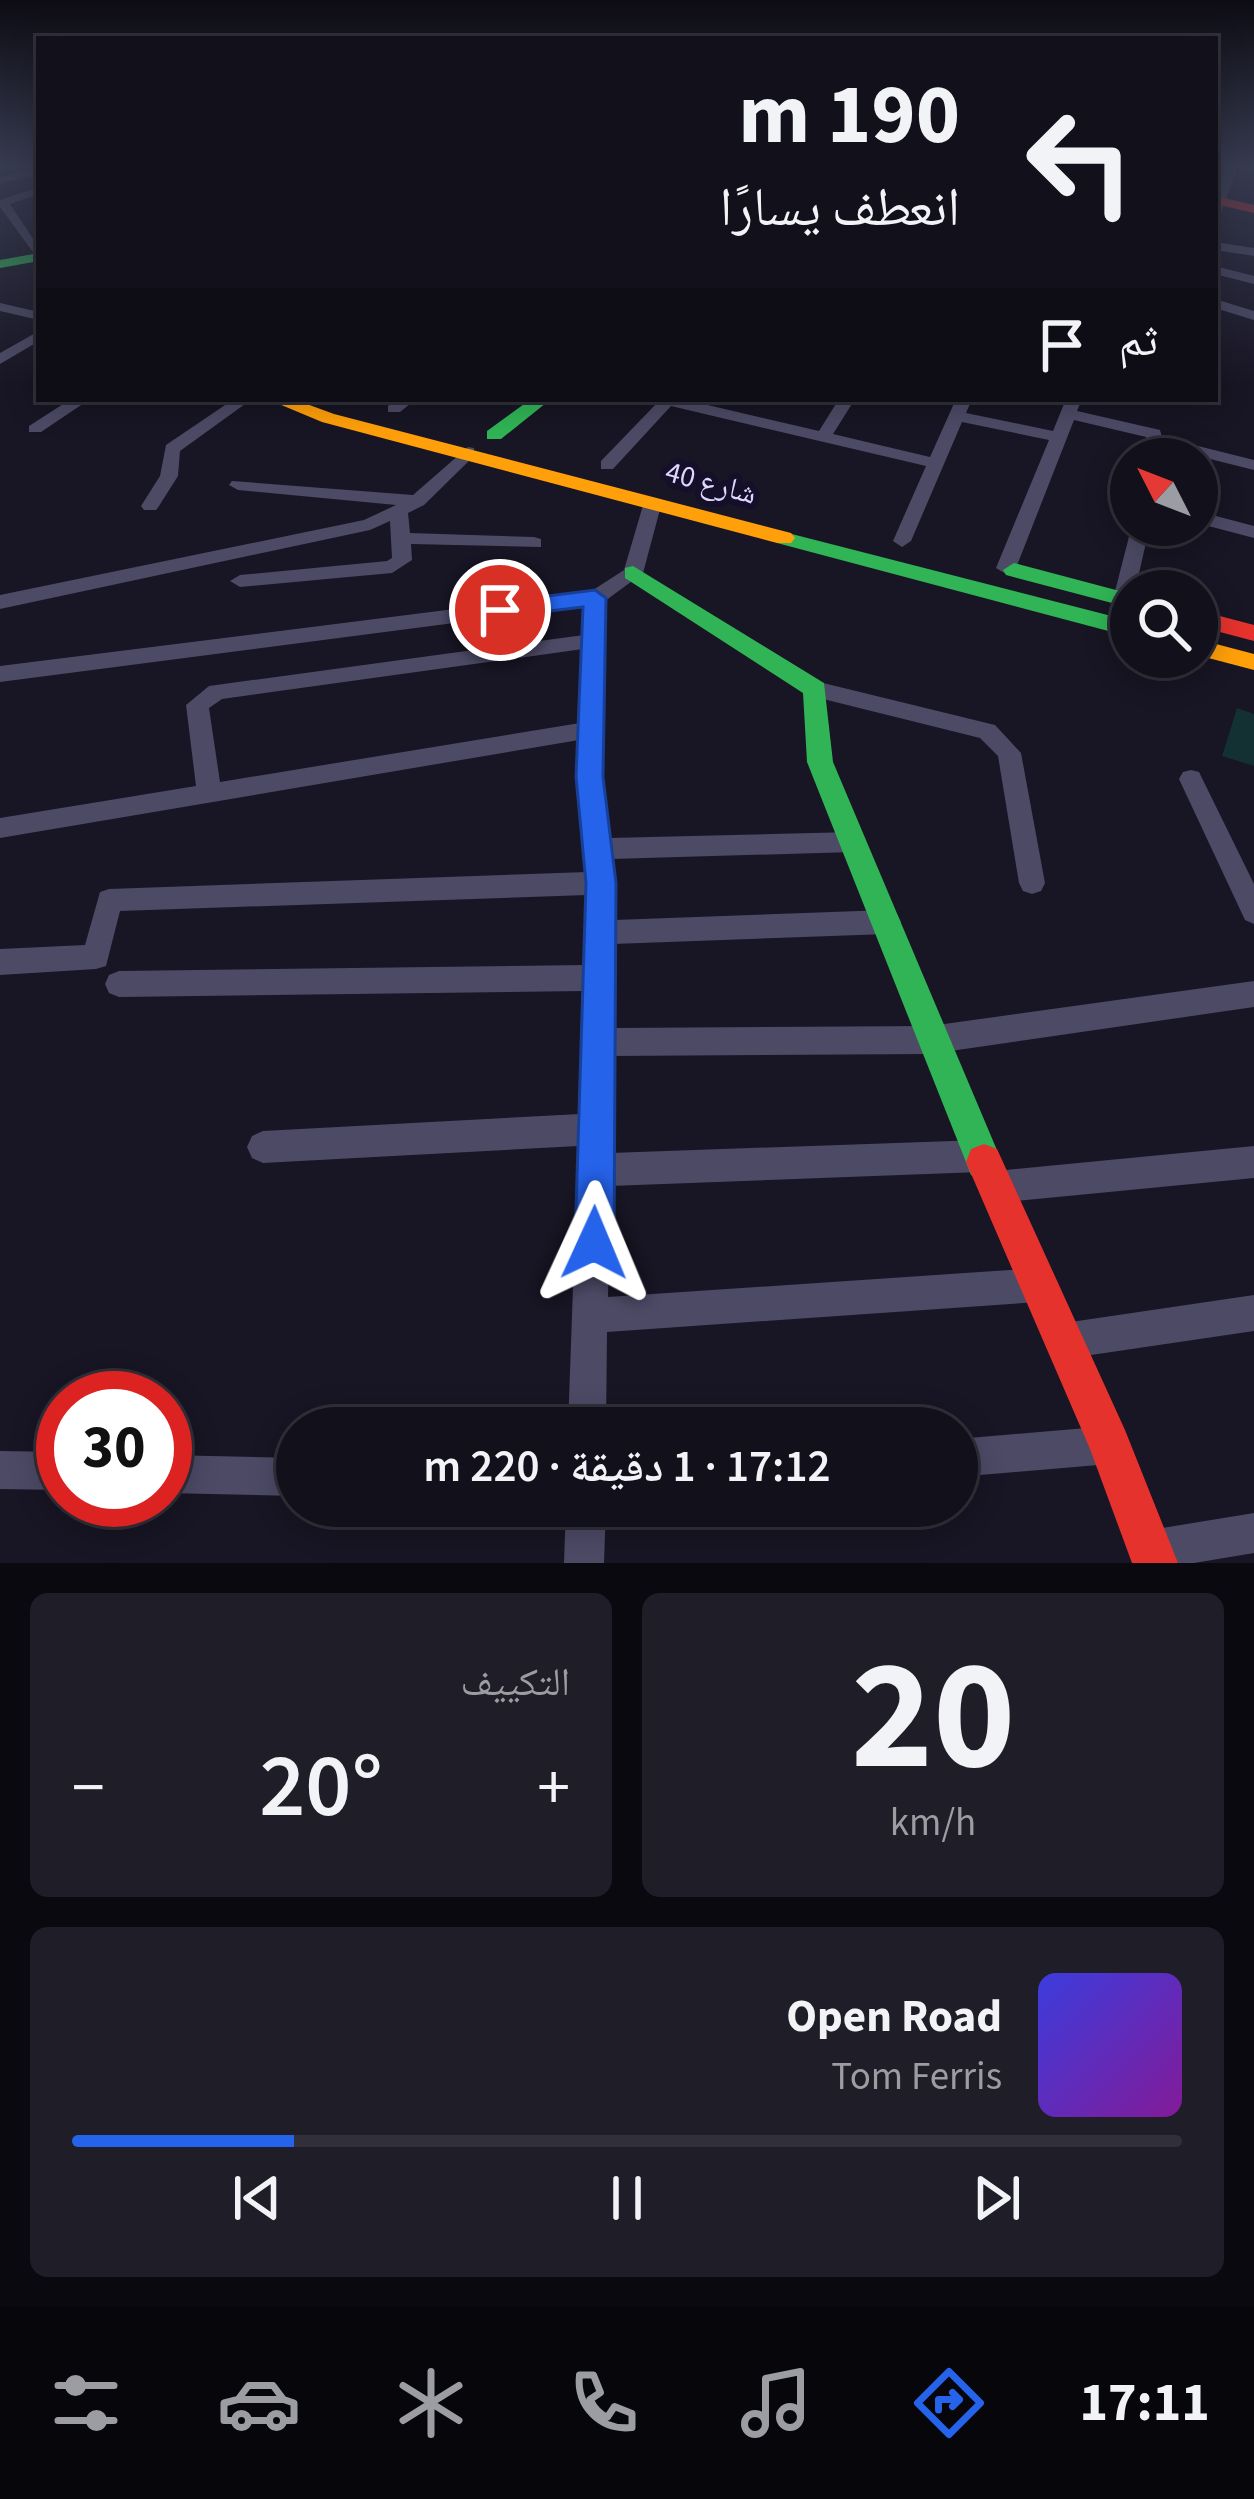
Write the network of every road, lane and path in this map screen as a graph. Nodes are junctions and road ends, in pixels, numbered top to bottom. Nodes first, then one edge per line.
1 (1218, 246) edge
2 (0, 252) edge
3 (1254, 252) edge
4 (36, 256) edge
5 (36, 256) edge
6 (0, 266) edge
7 (1218, 271) edge
8 (1254, 280) edge
9 (1218, 304) edge
10 (0, 308) edge
11 (36, 315) edge
12 (1254, 316) edge
13 (36, 336) edge
14 (0, 360) edge
15 (77, 402) edge
16 (240, 402) edge
17 (284, 402) edge
18 (538, 402) edge
19 (662, 402) edge
20 (685, 402) edge
21 (845, 402) edge
22 (400, 404) edge
23 (728, 406) edge
24 (1072, 406) edge
25 (960, 407) edge
26 (35, 429) dead end
27 (494, 435) junction
28 (824, 435) junction
29 (1060, 436) junction
30 (1147, 438) edge
31 (468, 452) junction
32 (1218, 460) edge
33 (936, 463) junction
34 (607, 464) junction
35 (1254, 465) edge
36 (238, 485) dead end
37 (653, 502) junction
38 (150, 506) dead end
39 (408, 506) junction
40 (1218, 523) edge
41 (1254, 532) edge
42 (400, 538) junction
43 (902, 541) junction
44 (534, 544) dead end
45 (1006, 568) junction
46 (633, 573) junction
47 (240, 581) dead end
48 (1110, 596) edge
49 (595, 598) junction
50 (0, 602) edge
51 (1110, 623) edge
52 (1218, 624) edge
53 (1254, 633) edge
54 (592, 641) junction
55 (1218, 653) edge
56 (1254, 662) edge
57 (0, 674) edge
58 (815, 689) junction
59 (591, 730) junction
60 (1191, 779) dead end
61 (209, 793) junction
62 (0, 827) edge
63 (853, 842) junction
64 (597, 849) junction
65 (601, 883) junction
66 (1033, 883) dead end
67 (1254, 912) edge
68 (887, 922) junction
69 (600, 932) junction
70 (0, 962) edge
71 (599, 978) junction
72 (119, 984) dead end
73 (1254, 994) edge
74 (930, 1040) junction
75 (598, 1042) junction
76 (596, 1129) junction
77 (263, 1148) dead end
78 (980, 1156) junction
79 (1254, 1162) edge
80 (596, 1170) junction
81 (996, 1187) junction
82 (1039, 1285) junction
83 (1254, 1313) edge
84 (589, 1316) junction
85 (1064, 1341) junction
86 (587, 1407) edge
87 (1110, 1445) junction
88 (978, 1456) edge
89 (0, 1470) edge
90 (36, 1471) edge
91 (192, 1475) edge
92 (276, 1477) edge
93 (585, 1527) edge
94 (1254, 1533) edge
95 (1152, 1557) edge
96 (584, 1563) edge

1 - 3 street
2 - 4 main road
5 - 6 main road
7 - 8 street
9 - 12 street
10 - 11 street
13 - 14 street
15 - 26 street
16 - 38 street
17 - 31 main road, شارع 40
18 - 27 main road
19 - 34 street
20 - 23 street
21 - 28 street
22 - 27 main road, شارع 40
23 - 28 street
24 - 29 street
24 - 30 street
25 - 29 street
25 - 33 street
27 - 34 main road, شارع 40
28 - 33 street
29 - 45 street
31 - 37 main road, شارع 40
31 - 39 street
32 - 35 street
33 - 43 street
34 - 43 main road, شارع 40
36 - 39 street
37 - 46 street
37 - 51 main road, شارع 40
39 - 42 street
39 - 50 street
40 - 41 street
42 - 44 street
42 - 47 street
43 - 45 main road, شارع 40
45 - 48 main road, شارع 40
46 - 49 street
46 - 58 main road
49 - 54 street
49 - 57 street
52 - 53 main road
54 - 59 street
54 - 61 street
55 - 56 main road
58 - 63 main road
58 - 66 street
59 - 61 street
59 - 64 street
60 - 67 street
61 - 62 street
63 - 64 street
63 - 68 main road
64 - 65 street
65 - 69 street
65 - 70 street
68 - 69 street
68 - 74 main road
69 - 71 street
71 - 72 street
71 - 75 street
73 - 74 street
74 - 75 street
74 - 78 main road
75 - 76 street
76 - 77 street
76 - 80 street
78 - 80 street
78 - 81 main road
79 - 81 street
80 - 84 street
81 - 82 main road
82 - 84 street
82 - 85 main road
83 - 85 street
84 - 86 street
85 - 87 main road
87 - 88 street
87 - 95 main road
89 - 90 street
91 - 92 street
93 - 96 street
94 - 95 street

